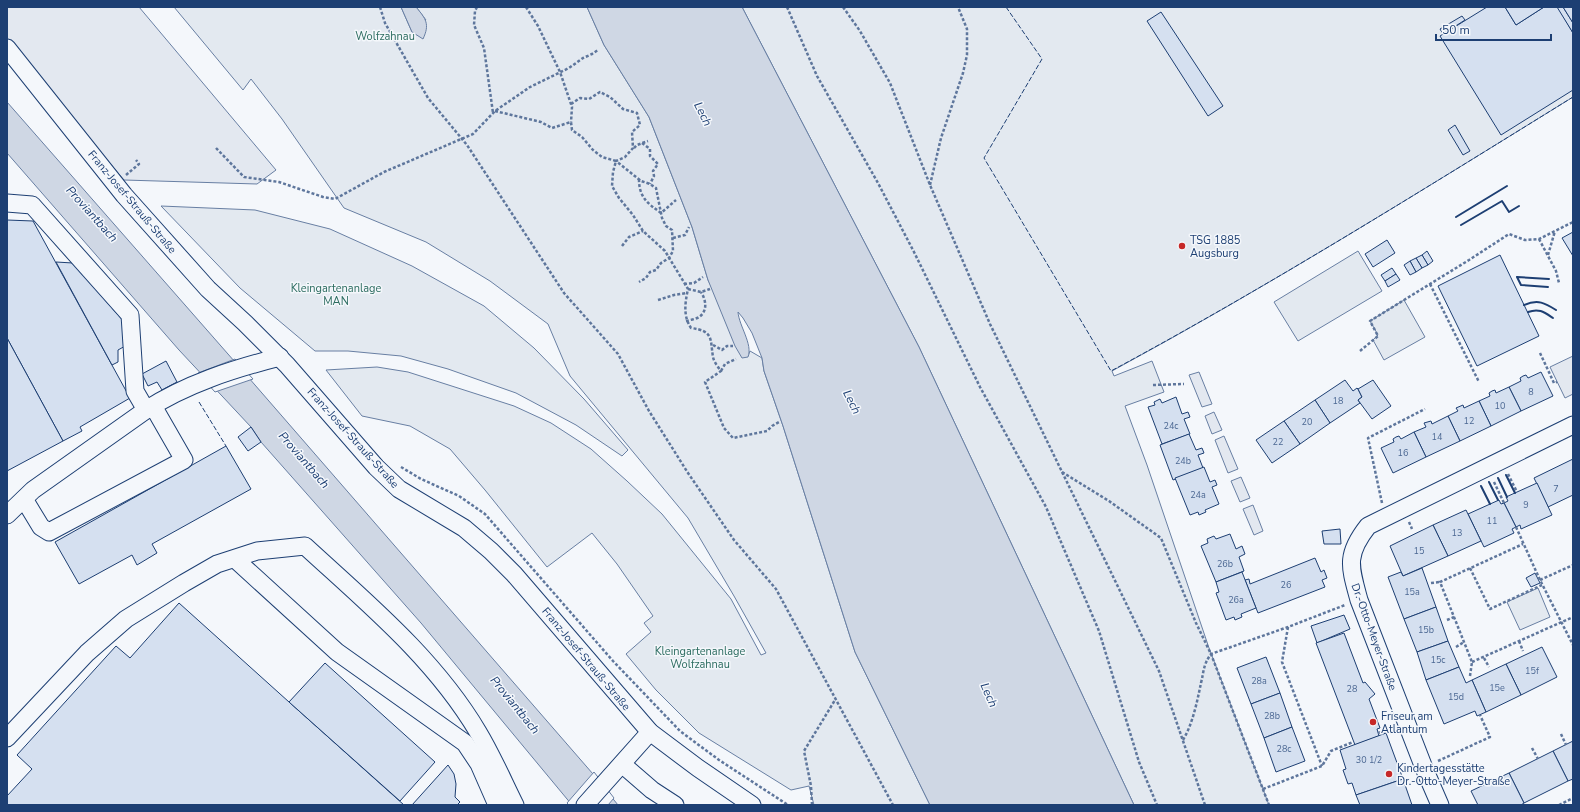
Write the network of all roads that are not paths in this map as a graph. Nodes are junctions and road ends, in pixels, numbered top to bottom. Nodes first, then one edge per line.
1 (7, 48) edge
2 (7, 203) edge
3 (280, 357) junction
4 (149, 408) junction
5 (1573, 425) edge
6 (24, 499) junction
7 (7, 515) edge
8 (235, 559) junction
9 (650, 732) junction
10 (7, 738) edge
11 (618, 767) junction
12 (497, 805) edge
13 (515, 805) edge
14 (585, 805) edge
15 (675, 805) edge
16 (752, 805) edge
17 (1440, 805) edge

1 - 3 street, Franz-Josef-Strauß-Straße
2 - 4 street
3 - 4 street
3 - 9 street, Franz-Josef-Strauß-Straße
4 - 6 street
4 - 6 street
5 - 17 street, Dr.-Otto-Meyer-Straße
6 - 7 street
8 - 10 street
8 - 12 street
8 - 13 street
9 - 11 street
9 - 16 street, Franz-Josef-Strauß-Straße
11 - 14 street
11 - 15 street

